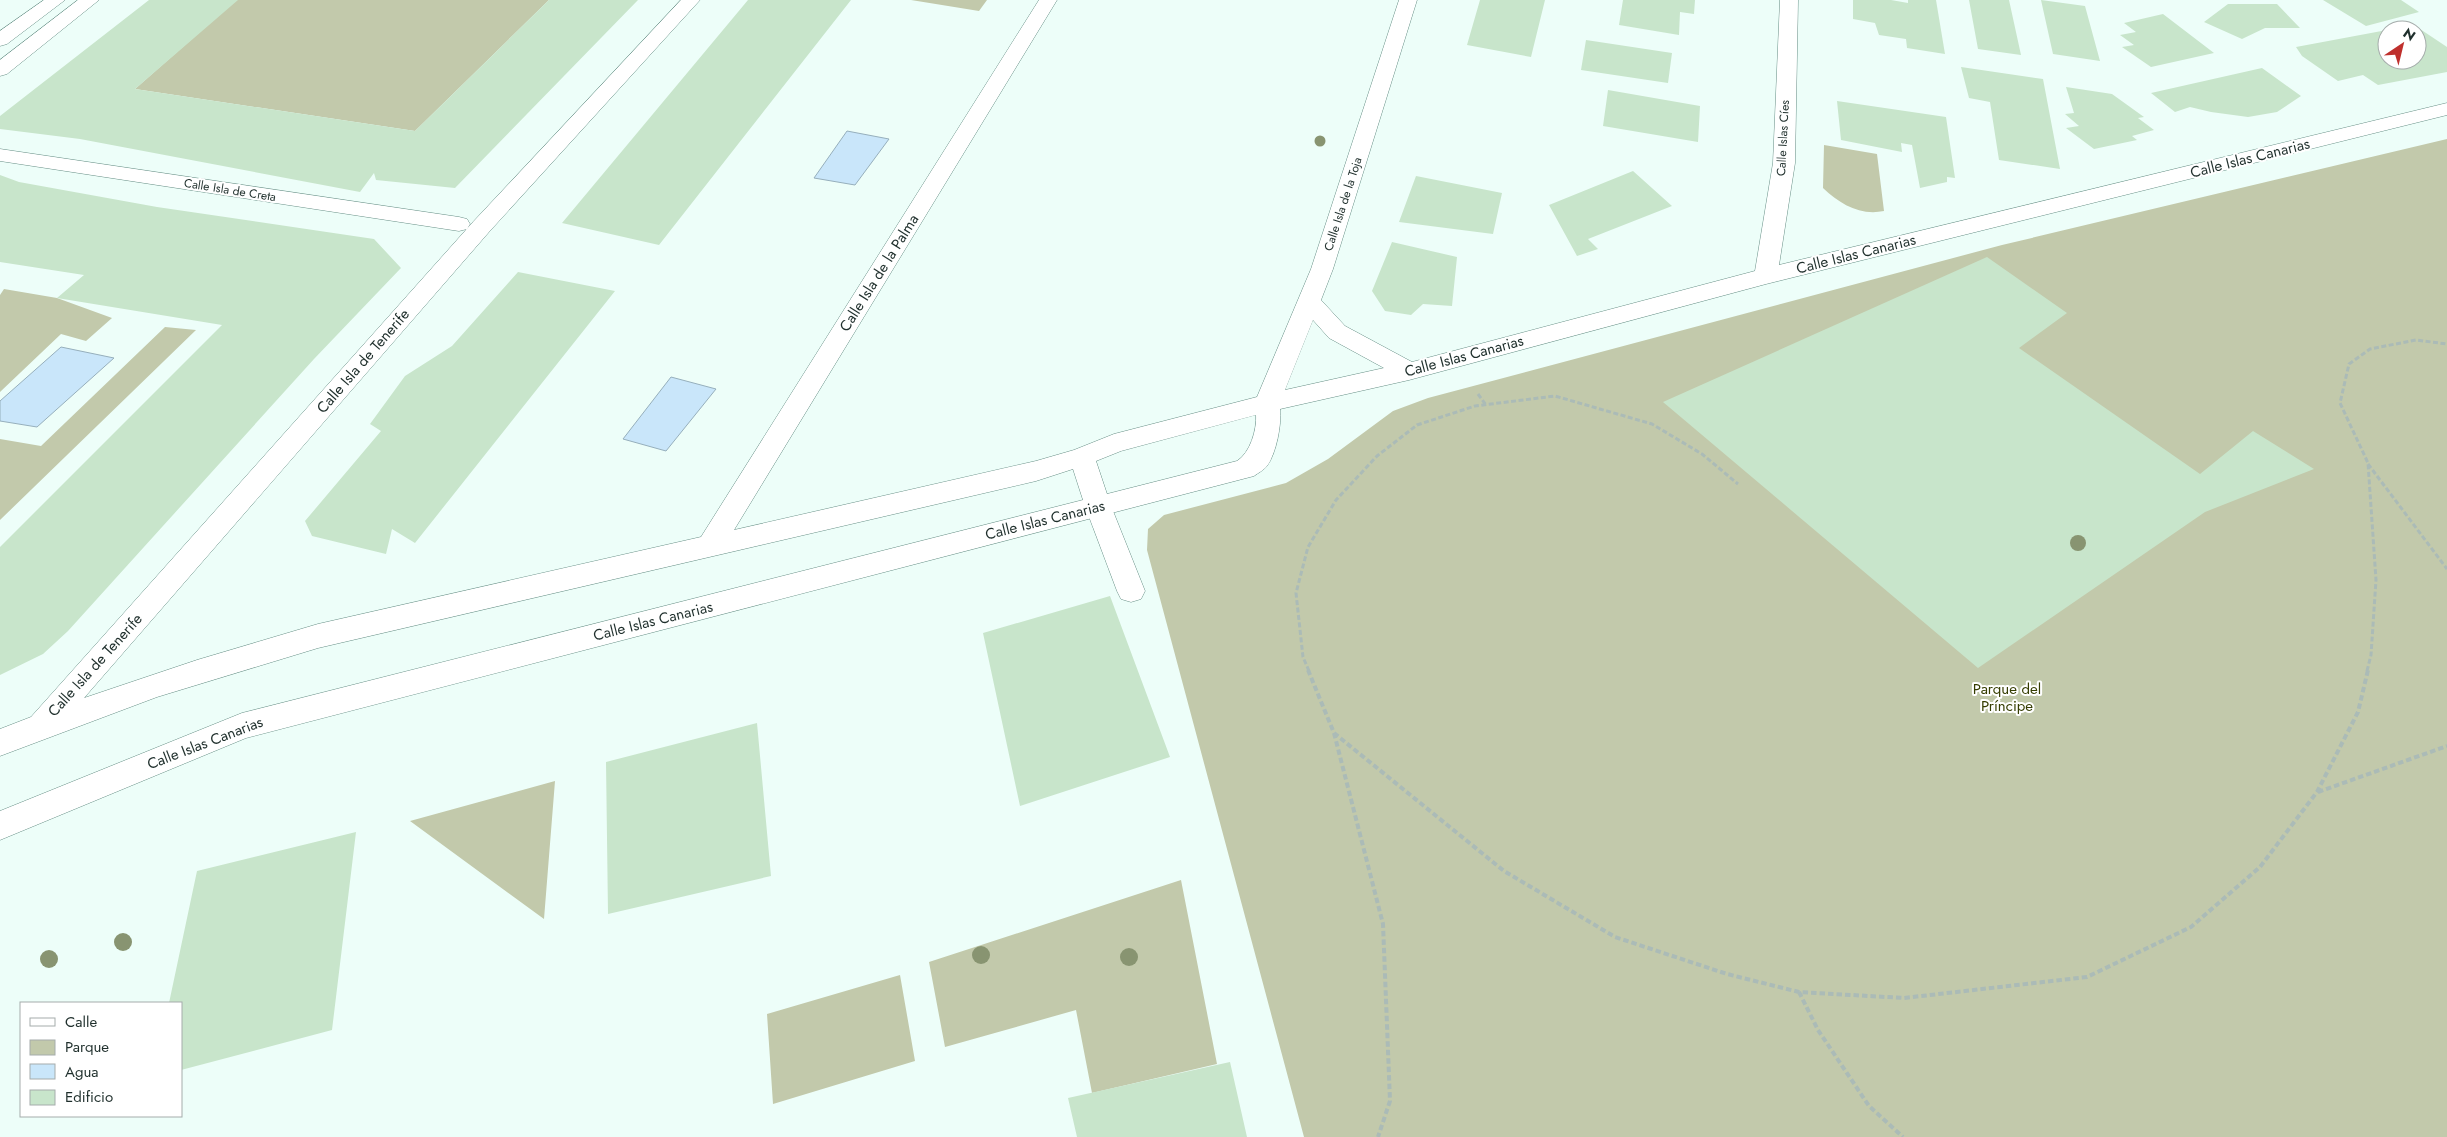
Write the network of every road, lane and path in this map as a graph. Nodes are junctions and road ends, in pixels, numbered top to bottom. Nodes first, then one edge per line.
1 (56, 0) edge
2 (90, 0) edge
3 (691, 0) edge
4 (1048, 0) edge
5 (1408, 0) edge
6 (1789, 0) edge
7 (1, 39) edge
8 (0, 70) edge
9 (2447, 109) edge
10 (0, 156) edge
11 (459, 224) dead end
12 (1766, 276) junction
13 (1310, 303) junction
14 (2447, 344) edge
15 (1408, 370) junction
16 (1267, 403) junction
17 (1082, 458) junction
18 (2368, 463) junction
19 (1738, 484) dead end
20 (1098, 506) junction
21 (709, 547) junction
22 (2447, 569) edge
23 (1131, 591) dead end
24 (40, 727) junction
25 (1334, 733) junction
26 (0, 743) edge
27 (2447, 746) edge
28 (2318, 792) junction
29 (0, 826) edge
30 (1799, 992) junction
31 (1378, 1137) edge
32 (1903, 1137) edge

1 - 7 street
2 - 8 street
3 - 24 street, Calle Isla de Tenerife
4 - 21 street, Calle Isla de la Palma
5 - 13 street, Calle Isla de la Toja
6 - 12 street, Calle Islas Cíes
9 - 12 street, Calle Islas Canarias
10 - 11 street, Calle Isla de Creta
12 - 15 street, Calle Islas Canarias
13 - 15 street
13 - 16 street, Calle Isla de la Toja
14 - 18 path
15 - 16 street, Calle Islas Canarias
16 - 17 street, Calle Islas Canarias
16 - 20 street, Calle Islas Canarias
17 - 20 street
17 - 21 street, Calle Islas Canarias
18 - 22 path
18 - 28 path
19 - 25 path
20 - 23 street
20 - 29 street, Calle Islas Canarias
21 - 24 street, Calle Islas Canarias
24 - 26 street, Calle Islas Canarias
25 - 30 path
25 - 31 path
27 - 28 path
28 - 30 path
30 - 32 path

